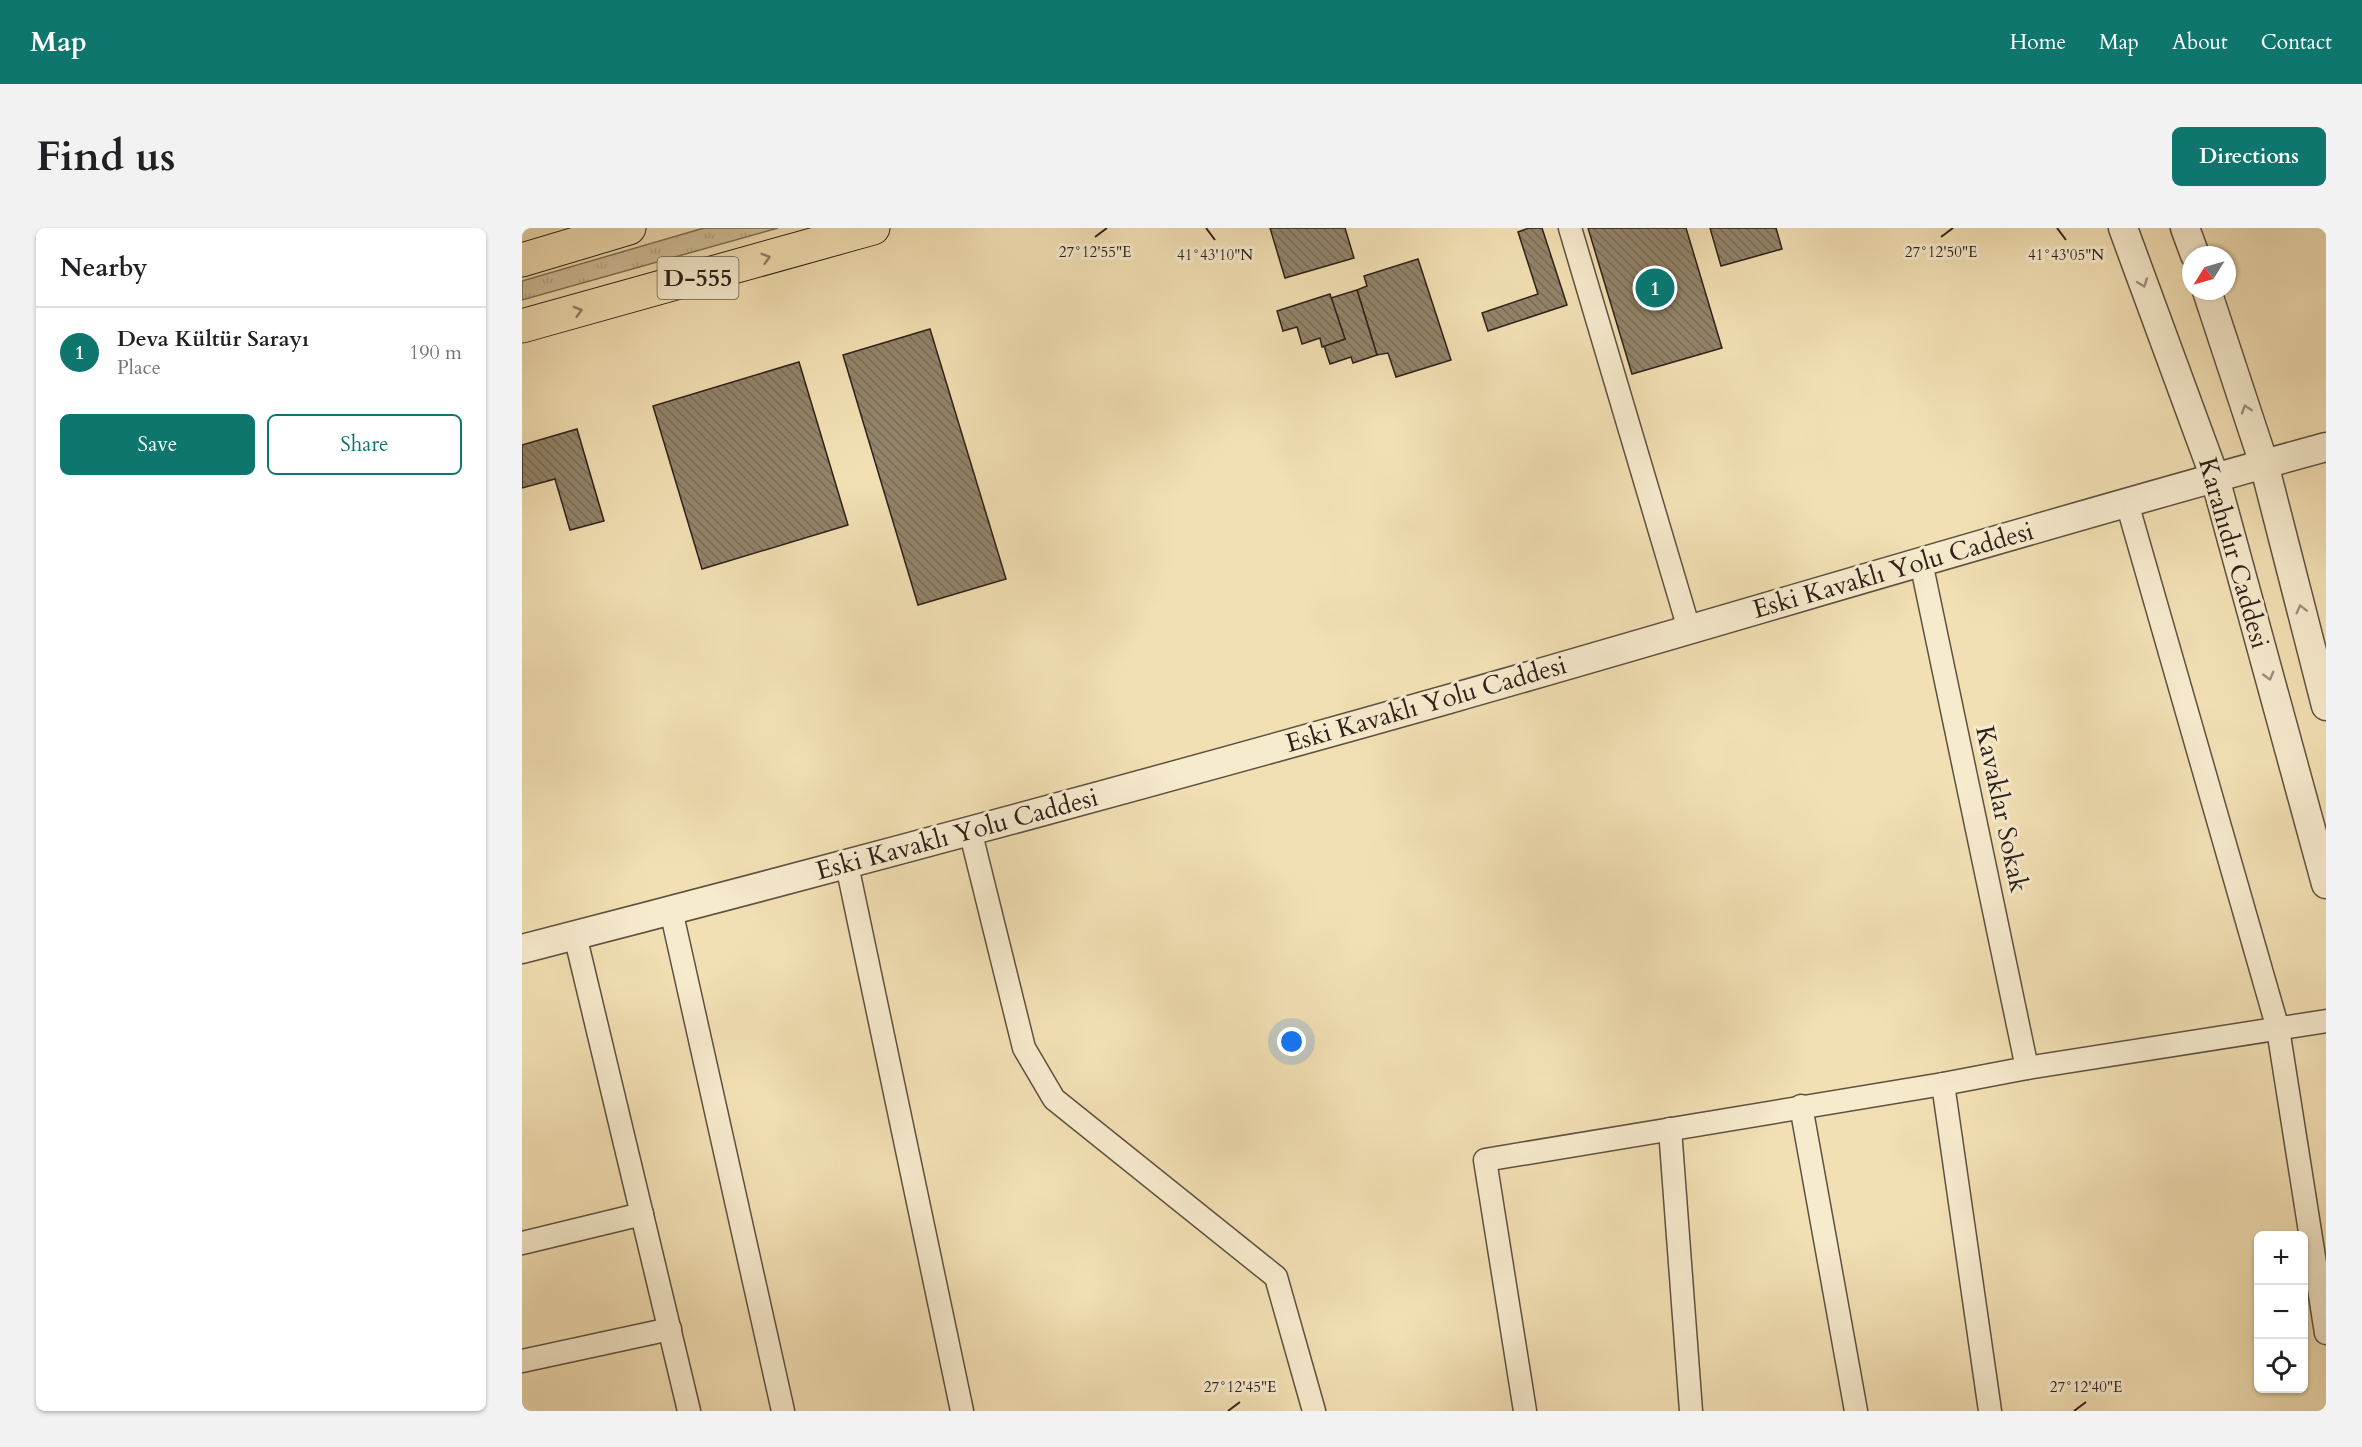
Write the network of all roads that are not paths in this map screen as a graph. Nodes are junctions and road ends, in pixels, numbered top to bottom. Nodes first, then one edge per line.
1 (629, 228) edge
2 (873, 228) edge
3 (1570, 228) edge
4 (2123, 228) edge
5 (2185, 228) edge
6 (2192, 246) edge
7 (522, 260) edge
8 (2210, 300) edge
9 (522, 326) edge
10 (2326, 447) edge
11 (2264, 464) junction
12 (2215, 478) junction
13 (2127, 503) junction
14 (1921, 562) junction
15 (1689, 629) junction
16 (2326, 706) edge
17 (970, 830) junction
18 (847, 865) junction
19 (2326, 884) edge
20 (671, 910) junction
21 (575, 935) junction
22 (522, 949) edge
23 (2326, 1021) edge
24 (2278, 1029) junction
25 (2027, 1068) junction
26 (1943, 1084) junction
27 (1802, 1106) junction
28 (1670, 1129) junction
29 (642, 1214) junction
30 (522, 1243) edge
31 (670, 1329) junction
32 (2326, 1333) edge
33 (522, 1362) edge
34 (689, 1411) edge
35 (783, 1411) edge
36 (962, 1411) edge
37 (1314, 1411) edge
38 (1524, 1411) edge
39 (1691, 1411) edge
40 (1856, 1411) edge
41 (1990, 1411) edge

1 - 7 highway
9 -> 2 highway, D-555
3 - 15 street
4 -> 12 street, Karahıdır Caddesi
5 - 6 street
11 -> 8 street
10 - 11 street, Eski Kavaklı Yolu Caddesi
11 - 12 street, Eski Kavaklı Yolu Caddesi
16 -> 11 street
12 - 13 street, Eski Kavaklı Yolu Caddesi
12 -> 19 street, Karahıdır Caddesi
13 - 14 street, Eski Kavaklı Yolu Caddesi
13 - 24 street
14 - 15 street, Eski Kavaklı Yolu Caddesi
14 - 25 street, Kavaklar Sokak
15 - 17 street, Eski Kavaklı Yolu Caddesi
17 - 18 street, Eski Kavaklı Yolu Caddesi
17 - 37 street
18 - 20 street, Eski Kavaklı Yolu Caddesi
18 - 36 street
20 - 21 street, Eski Kavaklı Yolu Caddesi
20 - 35 street
21 - 22 street, Eski Kavaklı Yolu Caddesi
21 - 29 street
23 - 24 street
24 - 25 street
24 - 32 street
25 - 26 street
26 - 27 street
26 - 41 street
27 - 28 street
27 - 40 street
28 - 38 street
28 - 39 street
29 - 30 street
29 - 31 street
31 - 33 street
31 - 34 street

